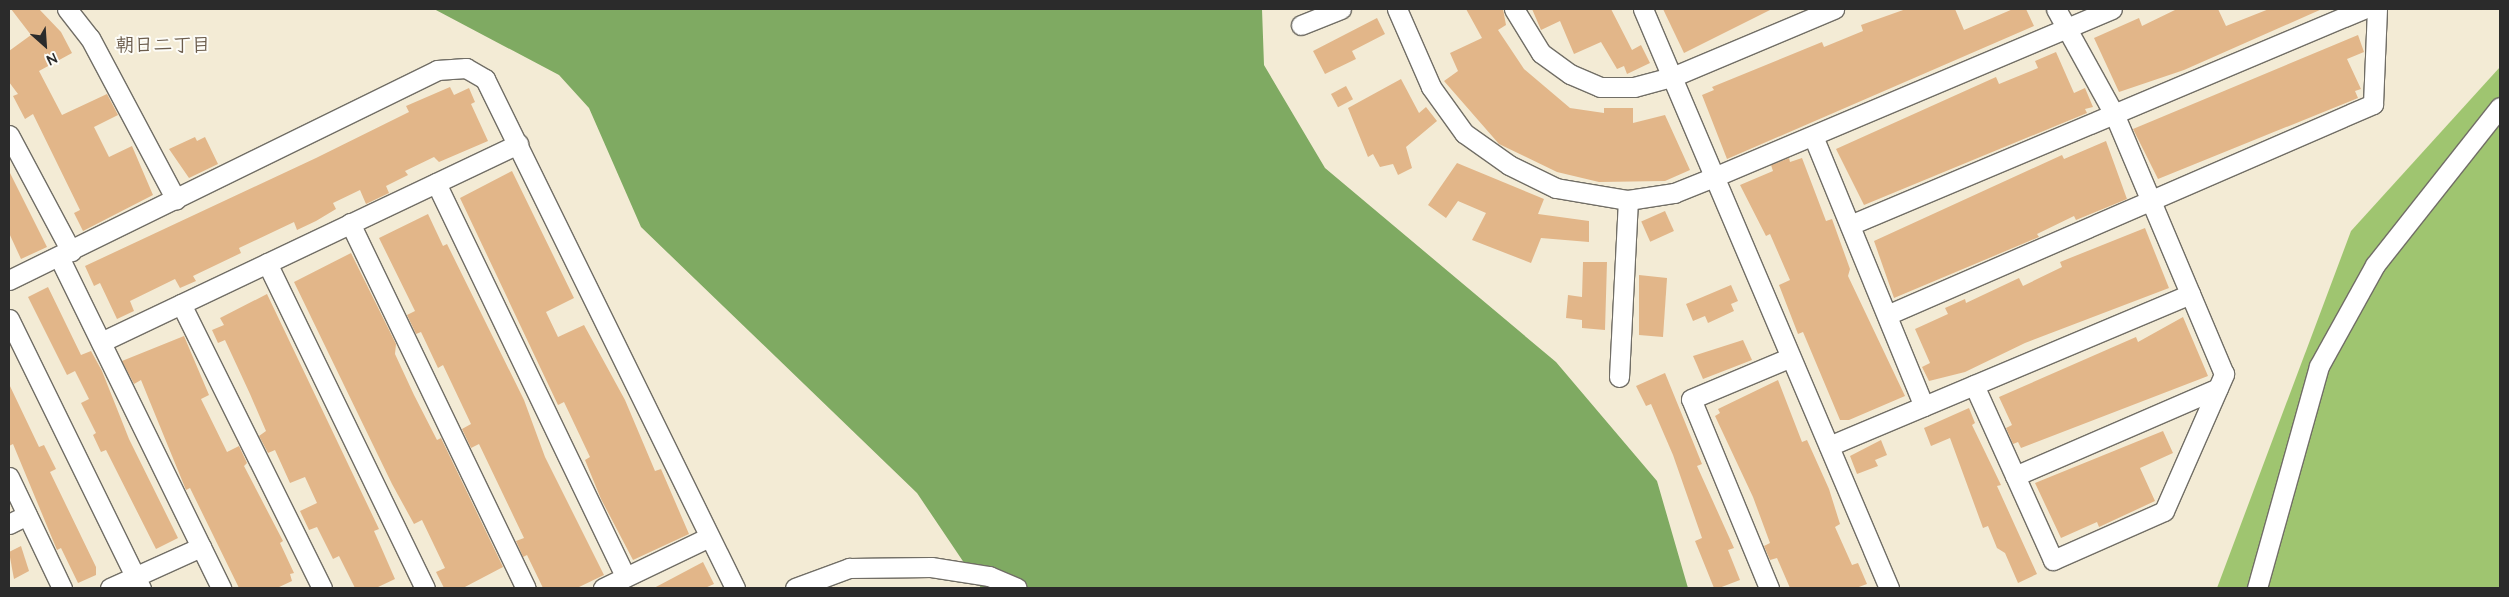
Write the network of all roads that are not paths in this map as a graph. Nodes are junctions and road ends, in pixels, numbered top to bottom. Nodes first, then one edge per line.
1 (67, 9) edge
2 (1341, 9) edge
3 (1397, 9) edge
4 (1514, 9) edge
5 (1643, 9) edge
6 (1834, 9) edge
7 (2056, 9) edge
8 (2112, 9) edge
9 (2363, 9) edge
10 (2377, 9) edge
11 (1301, 25) dead end
12 (2067, 28) junction
13 (1672, 78) junction
14 (2500, 107) edge
15 (2114, 114) junction
16 (9, 135) edge
17 (1813, 136) junction
18 (518, 144) junction
19 (1714, 177) junction
20 (436, 183) junction
21 (176, 200) junction
22 (1628, 200) junction
23 (2150, 201) junction
24 (350, 223) junction
25 (1850, 225) junction
26 (65, 254) junction
27 (267, 263) junction
28 (9, 280) edge
29 (2190, 294) junction
30 (181, 304) junction
31 (1887, 315) junction
32 (9, 319) edge
33 (101, 342) junction
34 (1791, 357) junction
35 (1619, 377) dead end
36 (2221, 381) junction
37 (1974, 385) junction
38 (1924, 406) junction
39 (1829, 446) junction
40 (2016, 476) junction
41 (9, 477) edge
42 (27, 515) junction
43 (9, 524) edge
44 (709, 537) junction
45 (201, 547) junction
46 (626, 577) junction
47 (138, 582) edge
48 (62, 588) edge
49 (110, 588) edge
50 (221, 588) edge
51 (322, 588) edge
52 (425, 588) edge
53 (526, 588) edge
54 (603, 588) edge
55 (735, 588) edge
56 (795, 588) edge
57 (1017, 588) edge
58 (1769, 588) edge
59 (1889, 588) edge
60 (2257, 588) edge

1 - 21 street
2 - 11 street
3 - 22 street
4 - 13 street
5 - 13 street
6 - 13 street
7 - 12 street
8 - 12 street
9 - 15 street
10 - 23 street
12 - 15 street
12 - 17 street
13 - 19 street
14 - 60 street
15 - 23 street
15 - 25 street
16 - 26 street
17 - 19 street
17 - 25 street
18 - 20 street
18 - 21 street
18 - 44 street
19 - 22 street
19 - 34 street
20 - 24 street
20 - 46 street
21 - 26 street
22 - 35 street
23 - 29 street
23 - 31 street
24 - 27 street
24 - 53 street
25 - 31 street
26 - 28 street
26 - 33 street
27 - 30 street
27 - 52 street
29 - 36 street
29 - 37 street
30 - 33 street
30 - 51 street
31 - 38 street
32 - 47 street
33 - 45 street
34 - 39 street
34 - 58 street
36 - 40 street
36 - 40 street
37 - 38 street
37 - 40 street
38 - 39 street
39 - 59 street
41 - 42 street
42 - 43 street
42 - 48 street
44 - 46 street
44 - 55 street
45 - 47 street
45 - 50 street
46 - 54 street
47 - 49 street
56 - 57 street

